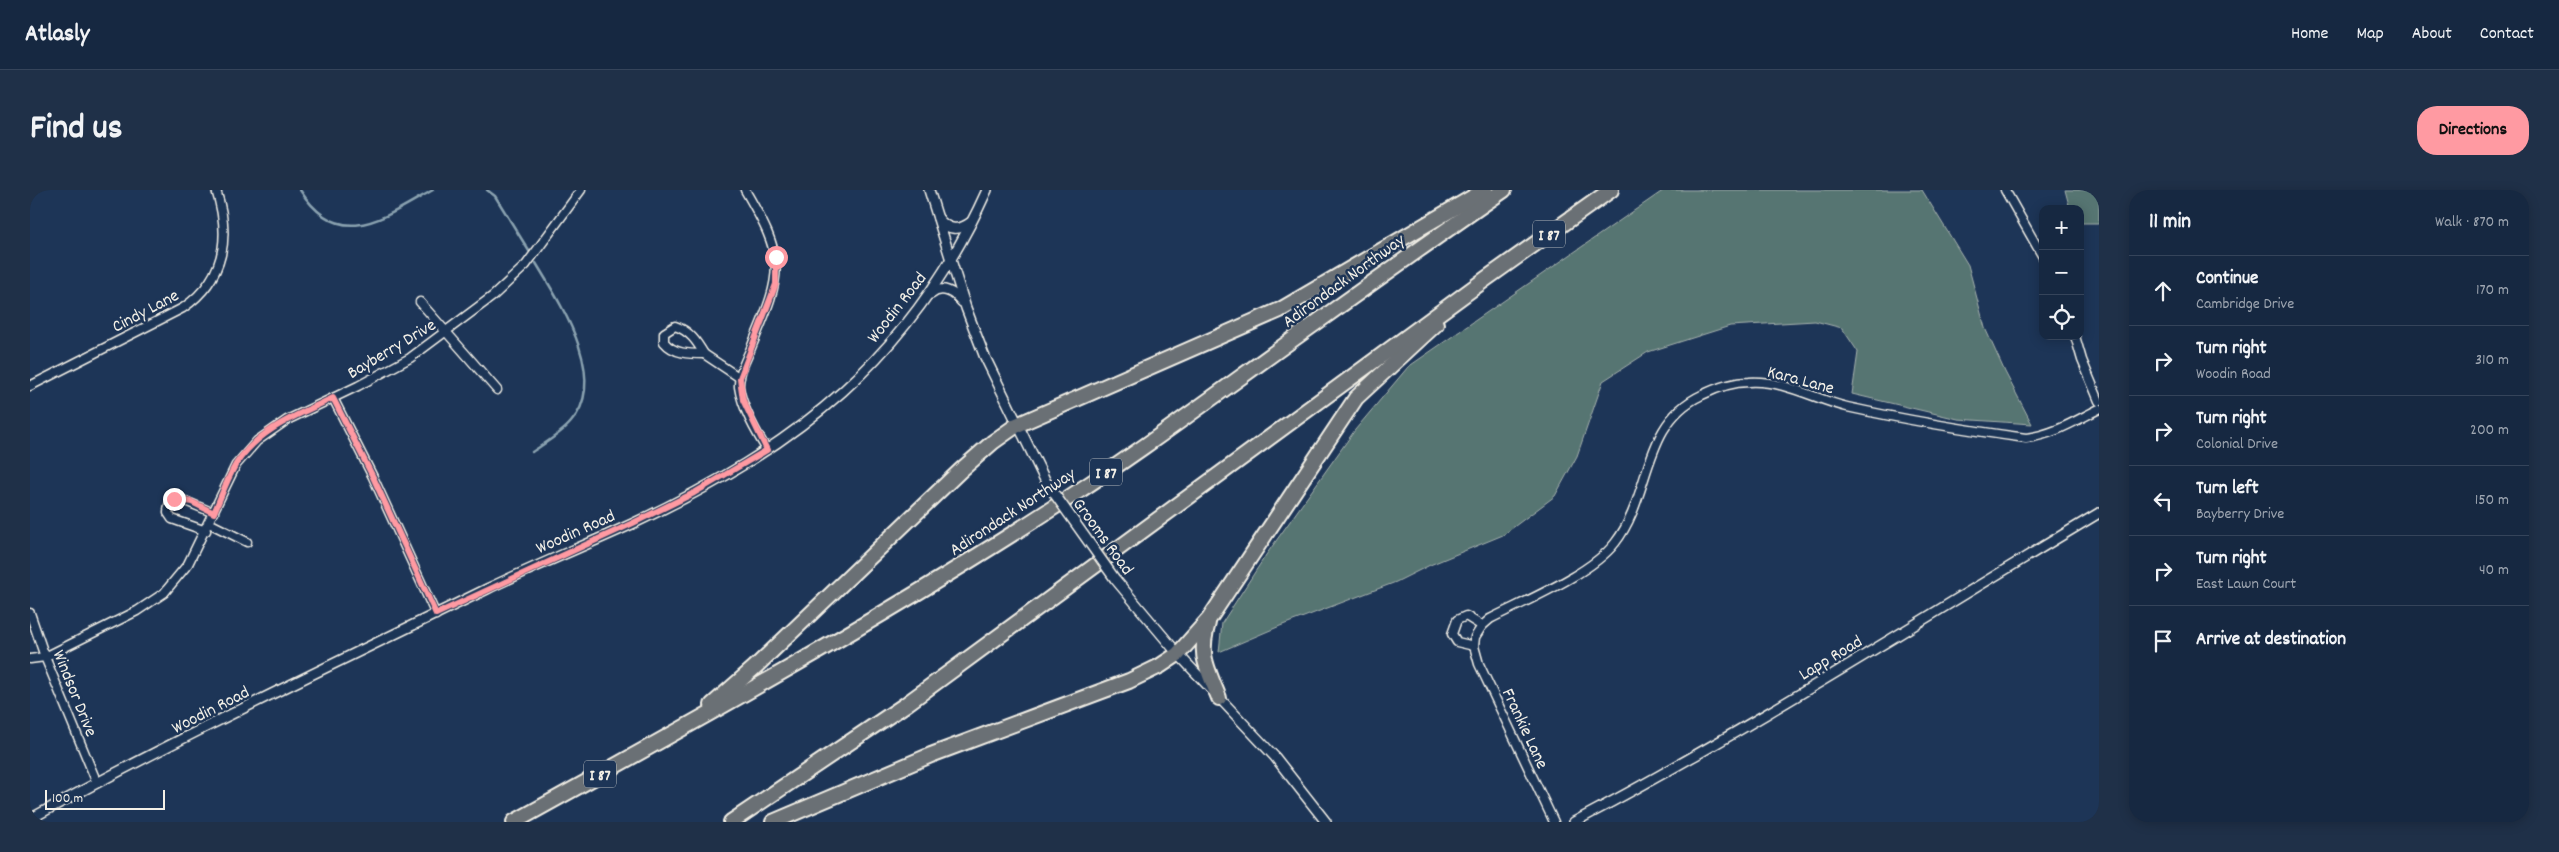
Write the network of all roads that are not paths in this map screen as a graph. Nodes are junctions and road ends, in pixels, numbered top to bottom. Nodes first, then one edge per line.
1 (216, 190) edge
2 (581, 190) edge
3 (745, 190) edge
4 (929, 190) edge
5 (987, 190) edge
6 (1485, 190) edge
7 (1504, 190) edge
8 (1611, 190) edge
9 (2005, 190) edge
10 (937, 217) junction
11 (972, 222) junction
12 (2039, 250) edge
13 (950, 262) junction
14 (1487, 278) junction
15 (927, 298) junction
16 (420, 302) dead end
17 (966, 308) junction
18 (448, 331) junction
19 (2076, 340) edge
20 (704, 354) junction
21 (740, 378) junction
22 (30, 386) edge
23 (496, 390) dead end
24 (333, 398) junction
25 (2099, 401) edge
26 (2099, 409) edge
27 (1017, 425) junction
28 (767, 450) junction
29 (214, 513) junction
30 (2099, 513) edge
31 (207, 527) junction
32 (247, 542) dead end
33 (30, 614) edge
34 (436, 614) junction
35 (1209, 618) junction
36 (1482, 626) junction
37 (1474, 646) junction
38 (1178, 654) junction
39 (45, 657) junction
40 (30, 659) edge
41 (1219, 698) junction
42 (689, 725) junction
43 (97, 783) junction
44 (30, 819) edge
45 (514, 822) edge
46 (731, 822) edge
47 (773, 822) edge
48 (1326, 822) edge
49 (1554, 822) edge
50 (1574, 822) edge

1 - 22 street, Cindy Lane
2 - 18 street, Bayberry Drive
3 - 21 street
4 - 10 street, Grooms Road
5 - 11 street, Woodin Road
6 - 27 highway
7 - 42 highway, Adirondack Northway / I 87
8 - 14 highway, I 87
9 - 12 street
10 - 11 street
10 - 13 street, Grooms Road
11 - 13 street, Woodin Road
13 - 15 street, Woodin Road
13 - 17 street, Grooms Road
14 - 35 highway
14 - 46 highway, I 87
15 - 17 street
15 - 28 street, Woodin Road
16 - 18 street
17 - 27 street, Grooms Road
18 - 23 street
18 - 24 street, Bayberry Drive
19 - 25 street
20 - 20 street
20 - 21 street
21 - 28 street
24 - 29 street, Bayberry Drive
24 - 34 street
26 - 36 street, Kara Lane
27 - 38 street, Grooms Road, bridge
27 - 42 highway
28 - 34 street, Woodin Road
29 - 31 street, Bayberry Drive
29 - 31 street
30 - 50 street, Lapp Road
31 - 32 street
31 - 39 street, Bayberry Drive
33 - 39 street, Windsor Drive
34 - 43 street, Woodin Road
35 - 38 highway
35 - 41 highway
36 - 37 street
36 - 37 street
37 - 49 street, Frankie Lane
38 - 41 street, Grooms Road
38 - 47 highway
39 - 40 street, Bayberry Drive
39 - 43 street, Windsor Drive
41 - 48 street, Grooms Road
42 - 45 highway, Adirondack Northway / I 87
43 - 44 street, Woodin Road

